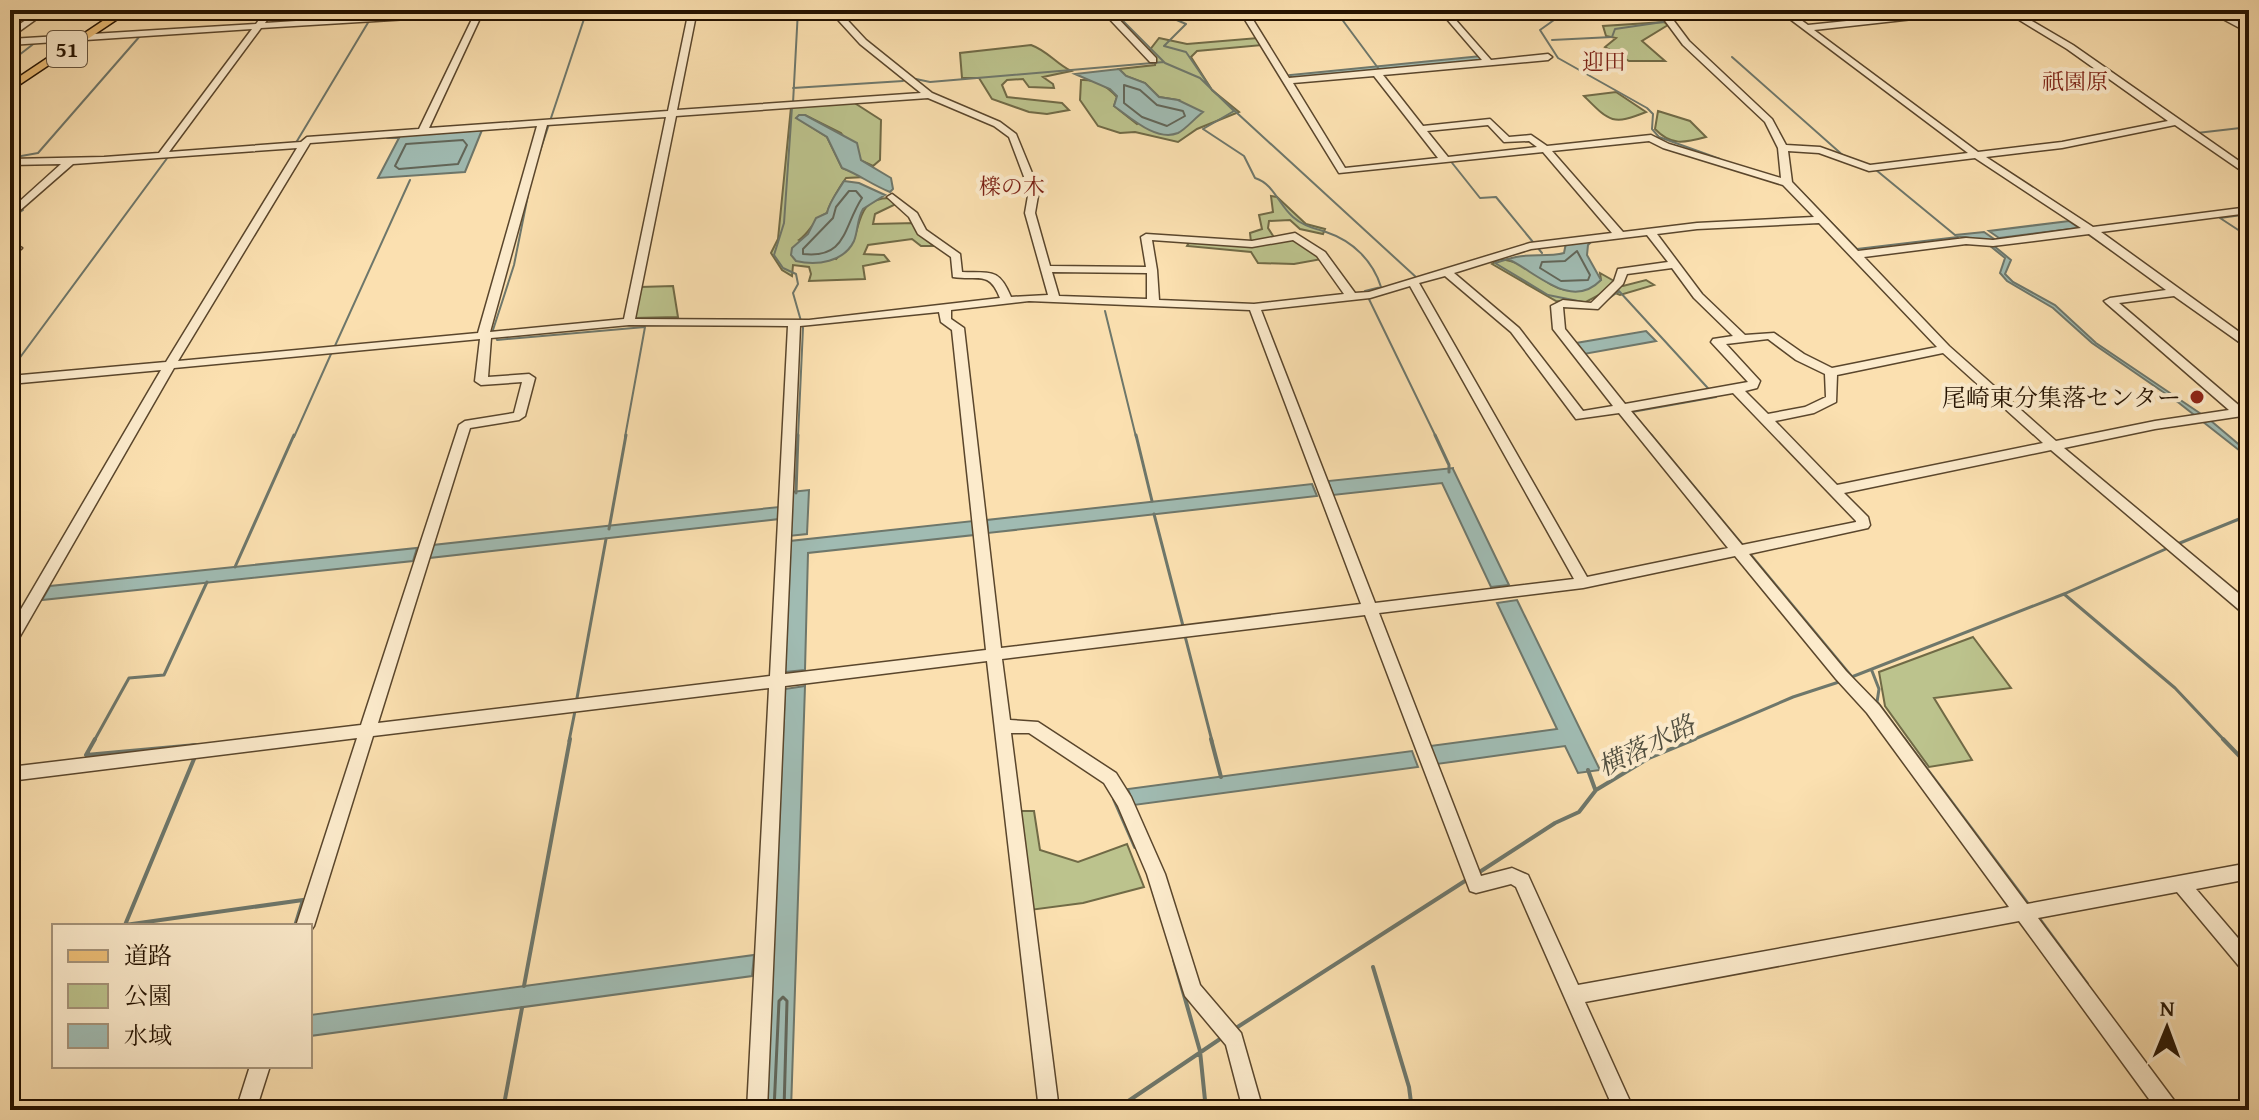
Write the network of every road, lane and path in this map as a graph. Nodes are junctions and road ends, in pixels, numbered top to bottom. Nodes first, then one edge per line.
1 (45, 10) edge
2 (126, 10) edge
3 (270, 10) edge
4 (506, 10) edge
5 (693, 10) edge
6 (833, 10) edge
7 (1105, 10) edge
8 (1243, 10) edge
9 (1443, 10) edge
10 (1637, 10) edge
11 (1693, 10) edge
12 (1782, 10) edge
13 (1976, 10) edge
14 (2007, 10) edge
15 (2210, 10) edge
16 (479, 11) edge
17 (1666, 16) edge
18 (260, 23) junction
19 (1806, 28) junction
20 (2249, 30) edge
21 (10, 35) edge
22 (84, 37) junction
23 (10, 42) edge
24 (1548, 57) dead end
25 (1153, 60) dead end
26 (1489, 63) junction
27 (1381, 73) junction
28 (1288, 81) junction
29 (10, 88) edge
30 (929, 95) junction
31 (672, 114) junction
32 (2175, 122) junction
33 (547, 123) junction
34 (1425, 129) junction
35 (423, 131) junction
36 (303, 144) junction
37 (1783, 148) junction
38 (1546, 150) junction
39 (162, 155) junction
40 (1976, 155) junction
41 (71, 160) junction
42 (1450, 160) junction
43 (10, 162) edge
44 (2249, 173) edge
45 (1787, 180) junction
46 (892, 197) dead end
47 (2249, 210) edge
48 (10, 216) edge
49 (1819, 220) junction
50 (1649, 230) junction
51 (2086, 231) junction
52 (1619, 234) junction
53 (10, 244) edge
54 (10, 255) edge
55 (1854, 255) junction
56 (1674, 265) junction
57 (1048, 269) junction
58 (1152, 270) junction
59 (1448, 273) junction
60 (1413, 282) junction
61 (2173, 292) junction
62 (1361, 296) junction
63 (1054, 298) junction
64 (1007, 300) junction
65 (1153, 304) junction
66 (1254, 307) junction
67 (945, 309) junction
68 (629, 322) junction
69 (794, 322) junction
70 (491, 335) junction
71 (1741, 337) junction
72 (2249, 345) edge
73 (1945, 349) junction
74 (169, 366) junction
75 (1831, 372) junction
76 (10, 380) edge
77 (1736, 389) junction
78 (1622, 409) junction
79 (2245, 412) edge
80 (1765, 419) junction
81 (2055, 447) junction
82 (1834, 490) junction
83 (1745, 551) junction
84 (1583, 583) junction
85 (1369, 609) junction
86 (2249, 610) edge
87 (10, 641) edge
88 (994, 655) junction
89 (789, 679) junction
90 (1003, 726) junction
91 (367, 731) junction
92 (10, 774) edge
93 (2249, 871) edge
94 (2180, 883) junction
95 (2032, 911) junction
96 (306, 924) edge
97 (2249, 965) edge
98 (1575, 995) junction
99 (259, 1068) edge
100 (246, 1110) edge
101 (757, 1110) edge
102 (1049, 1110) edge
103 (1253, 1110) edge
104 (1624, 1110) edge
105 (2169, 1110) edge

1 - 21 street
2 - 22 main road, 51
3 - 18 street
4 - 16 street
5 - 31 street
6 - 30 street
7 - 25 street
8 - 28 street
9 - 26 street
10 - 17 street
11 - 17 street
12 - 19 street
13 - 19 street
14 - 32 street
15 - 20 street
16 - 18 street
16 - 35 street
17 - 37 street
18 - 22 street
18 - 39 street
19 - 40 street
22 - 23 street
22 - 29 main road, 51
24 - 26 street
26 - 27 street
27 - 28 street
27 - 34 street
28 - 42 street
30 - 31 street
30 - 57 street
31 - 33 street
31 - 68 street
32 - 40 street
32 - 44 street
33 - 35 street
33 - 70 street
34 - 38 street
34 - 42 street
35 - 36 street
36 - 39 street
36 - 74 street
37 - 40 street
37 - 45 street
38 - 42 street
38 - 45 street
38 - 52 street
39 - 41 street
40 - 51 street
41 - 43 street
41 - 48 street
45 - 49 street
46 - 64 street
47 - 51 street
49 - 50 street
49 - 55 street
50 - 52 street
50 - 56 street
51 - 55 street
51 - 61 street
52 - 59 street
53 - 54 street
55 - 73 street
56 - 71 street
56 - 78 street
57 - 58 street
57 - 63 street
58 - 62 street
58 - 65 street
59 - 60 street
59 - 78 street
60 - 62 street
60 - 84 street
61 - 72 street
61 - 79 street
62 - 66 street
63 - 64 street
63 - 65 street
64 - 67 street
65 - 66 street
66 - 85 street
67 - 69 street
67 - 88 street
68 - 69 street
68 - 70 street
69 - 89 street
70 - 74 street
70 - 91 street
71 - 75 street
71 - 77 street
73 - 75 street
73 - 81 street
74 - 76 street
74 - 87 street
75 - 80 street
77 - 78 street
77 - 80 street
78 - 83 street
79 - 81 street
80 - 82 street
81 - 82 street
81 - 86 street
82 - 83 street
83 - 84 street
83 - 95 street
84 - 85 street
85 - 88 street
85 - 98 street
88 - 89 street
88 - 90 street
89 - 91 street
89 - 101 street
90 - 102 street
90 - 103 street
91 - 92 street
91 - 96 street
93 - 94 street
94 - 95 street
94 - 97 street
95 - 98 street
95 - 105 street
98 - 104 street
99 - 100 street

